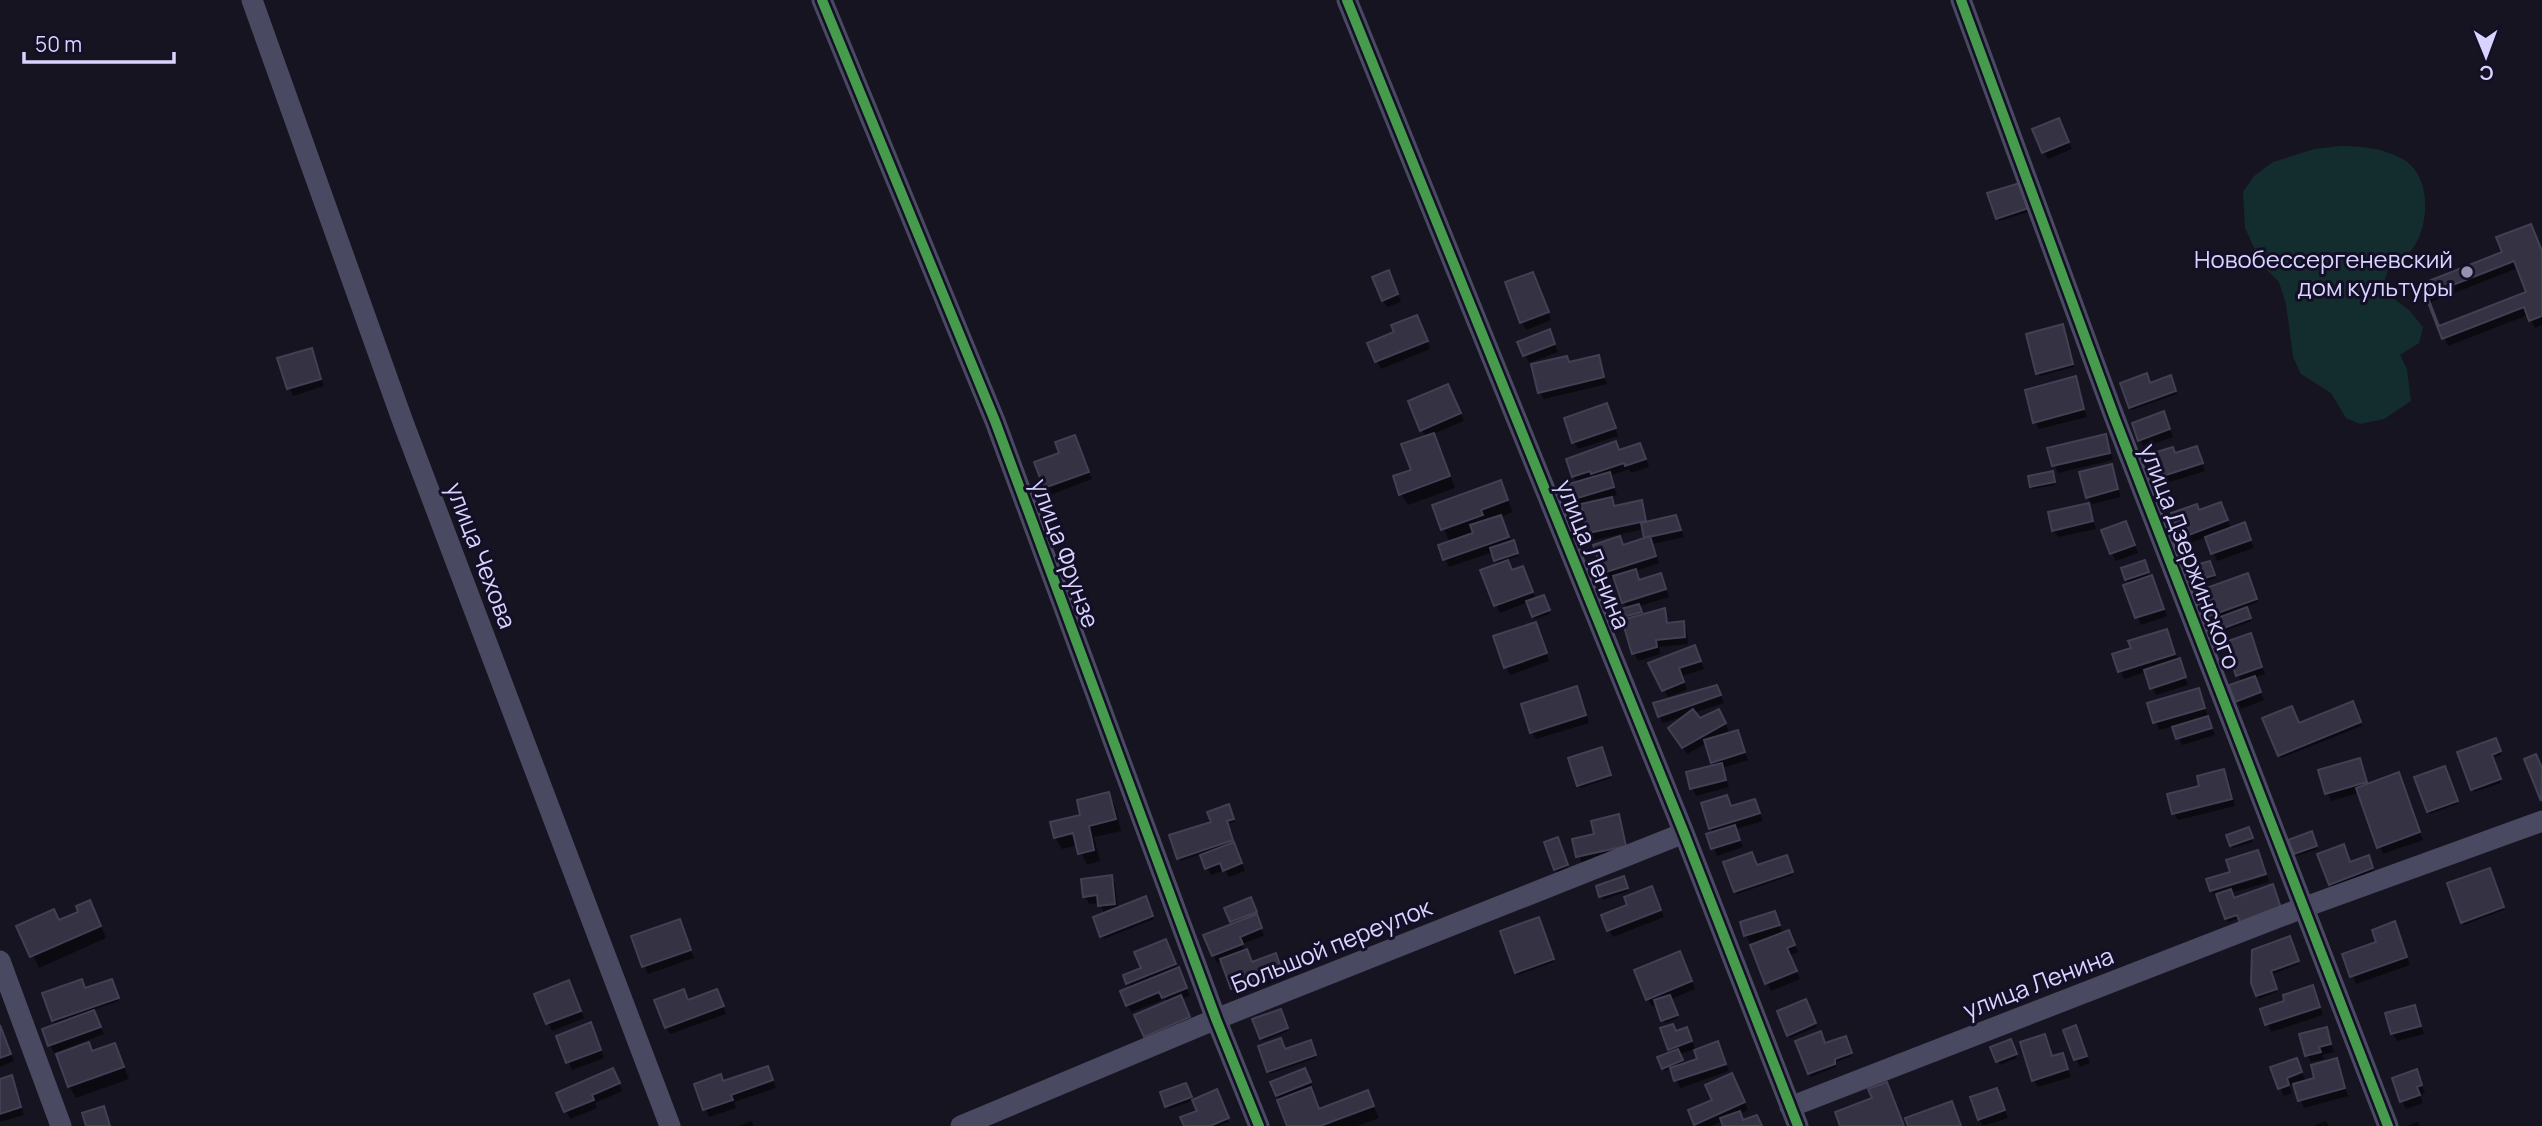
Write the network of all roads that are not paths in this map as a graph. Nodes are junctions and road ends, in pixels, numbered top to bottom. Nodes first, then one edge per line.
1 (252, 0) edge
2 (822, 0) edge
3 (1348, 0) edge
4 (1961, 0) edge
5 (2542, 821) edge
6 (1684, 833) junction
7 (2305, 907) junction
8 (0, 961) edge
9 (1216, 1018) junction
10 (1794, 1116) edge
11 (61, 1126) edge
12 (670, 1126) edge
13 (961, 1126) edge
14 (1259, 1126) edge
15 (2388, 1126) edge

1 - 12 street, улица Чехова
2 - 9 street, улица Фрунзе
3 - 6 street, улица Ленина
4 - 7 street, улица Дзержинского
5 - 7 street
6 - 9 street, Большой переулок
6 - 10 street, улица Ленина
7 - 10 street, улица Ленина
7 - 15 street, улица Дзержинского
8 - 11 street
9 - 13 street, Большой переулок
9 - 14 street, улица Фрунзе

